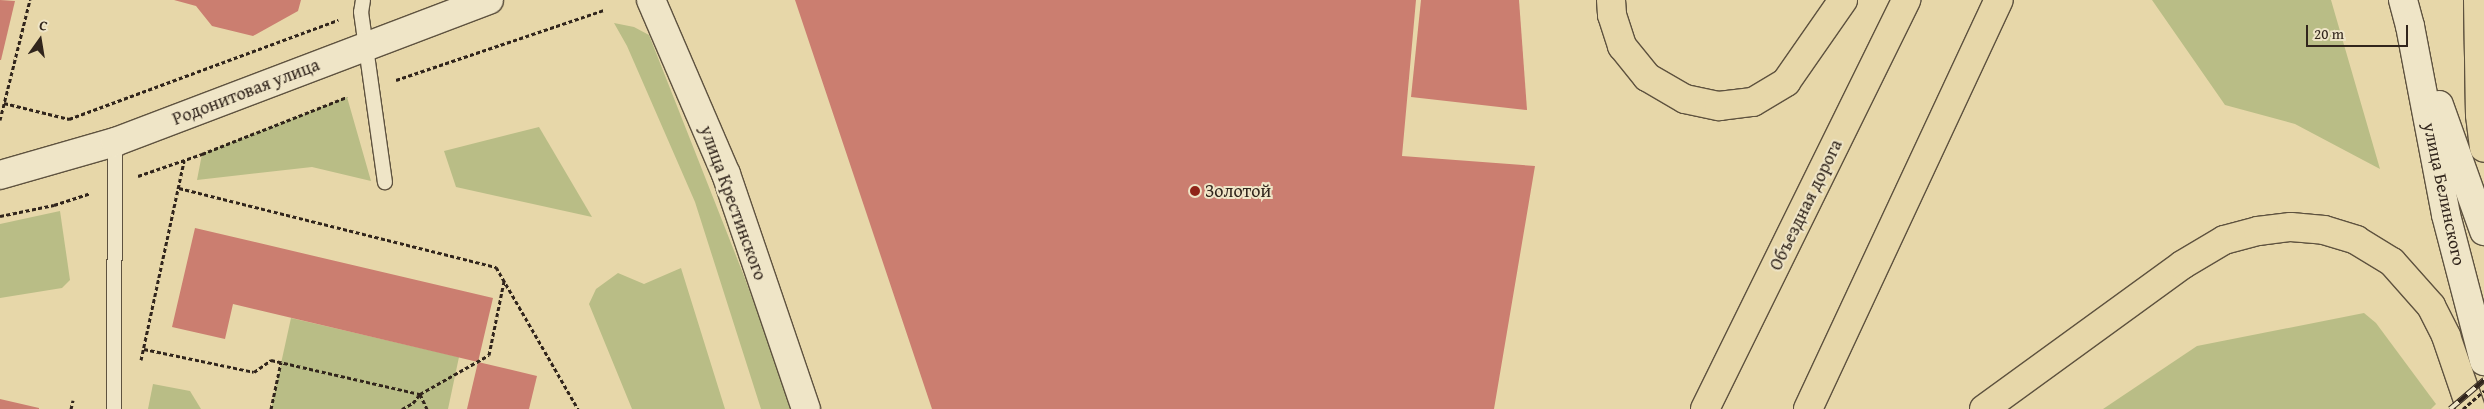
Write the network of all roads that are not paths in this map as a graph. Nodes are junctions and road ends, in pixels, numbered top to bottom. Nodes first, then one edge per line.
1 (489, 0) edge
2 (651, 0) edge
3 (1611, 0) edge
4 (1843, 0) edge
5 (1906, 0) edge
6 (1999, 0) edge
7 (2478, 0) edge
8 (362, 6) edge
9 (2406, 12) edge
10 (366, 46) junction
11 (115, 142) junction
12 (2484, 148) edge
13 (0, 175) edge
14 (385, 182) dead end
15 (2484, 230) edge
16 (2484, 361) edge
17 (114, 409) edge
18 (806, 409) edge
19 (1705, 409) edge
20 (1808, 409) edge
21 (1984, 409) edge
22 (2471, 409) edge

1 - 10 street, Родонитовая улица
2 - 18 street, улица Крестинского
3 - 4 main road
5 - 19 main road, Объездная дорога
6 - 20 main road
7 - 12 main road
8 - 10 lane
9 - 15 street, улица Белинского
9 - 16 street, улица Белинского
10 - 11 street, Родонитовая улица
10 - 14 lane
11 - 13 street, Родонитовая улица
11 - 17 lane
21 - 22 main road

